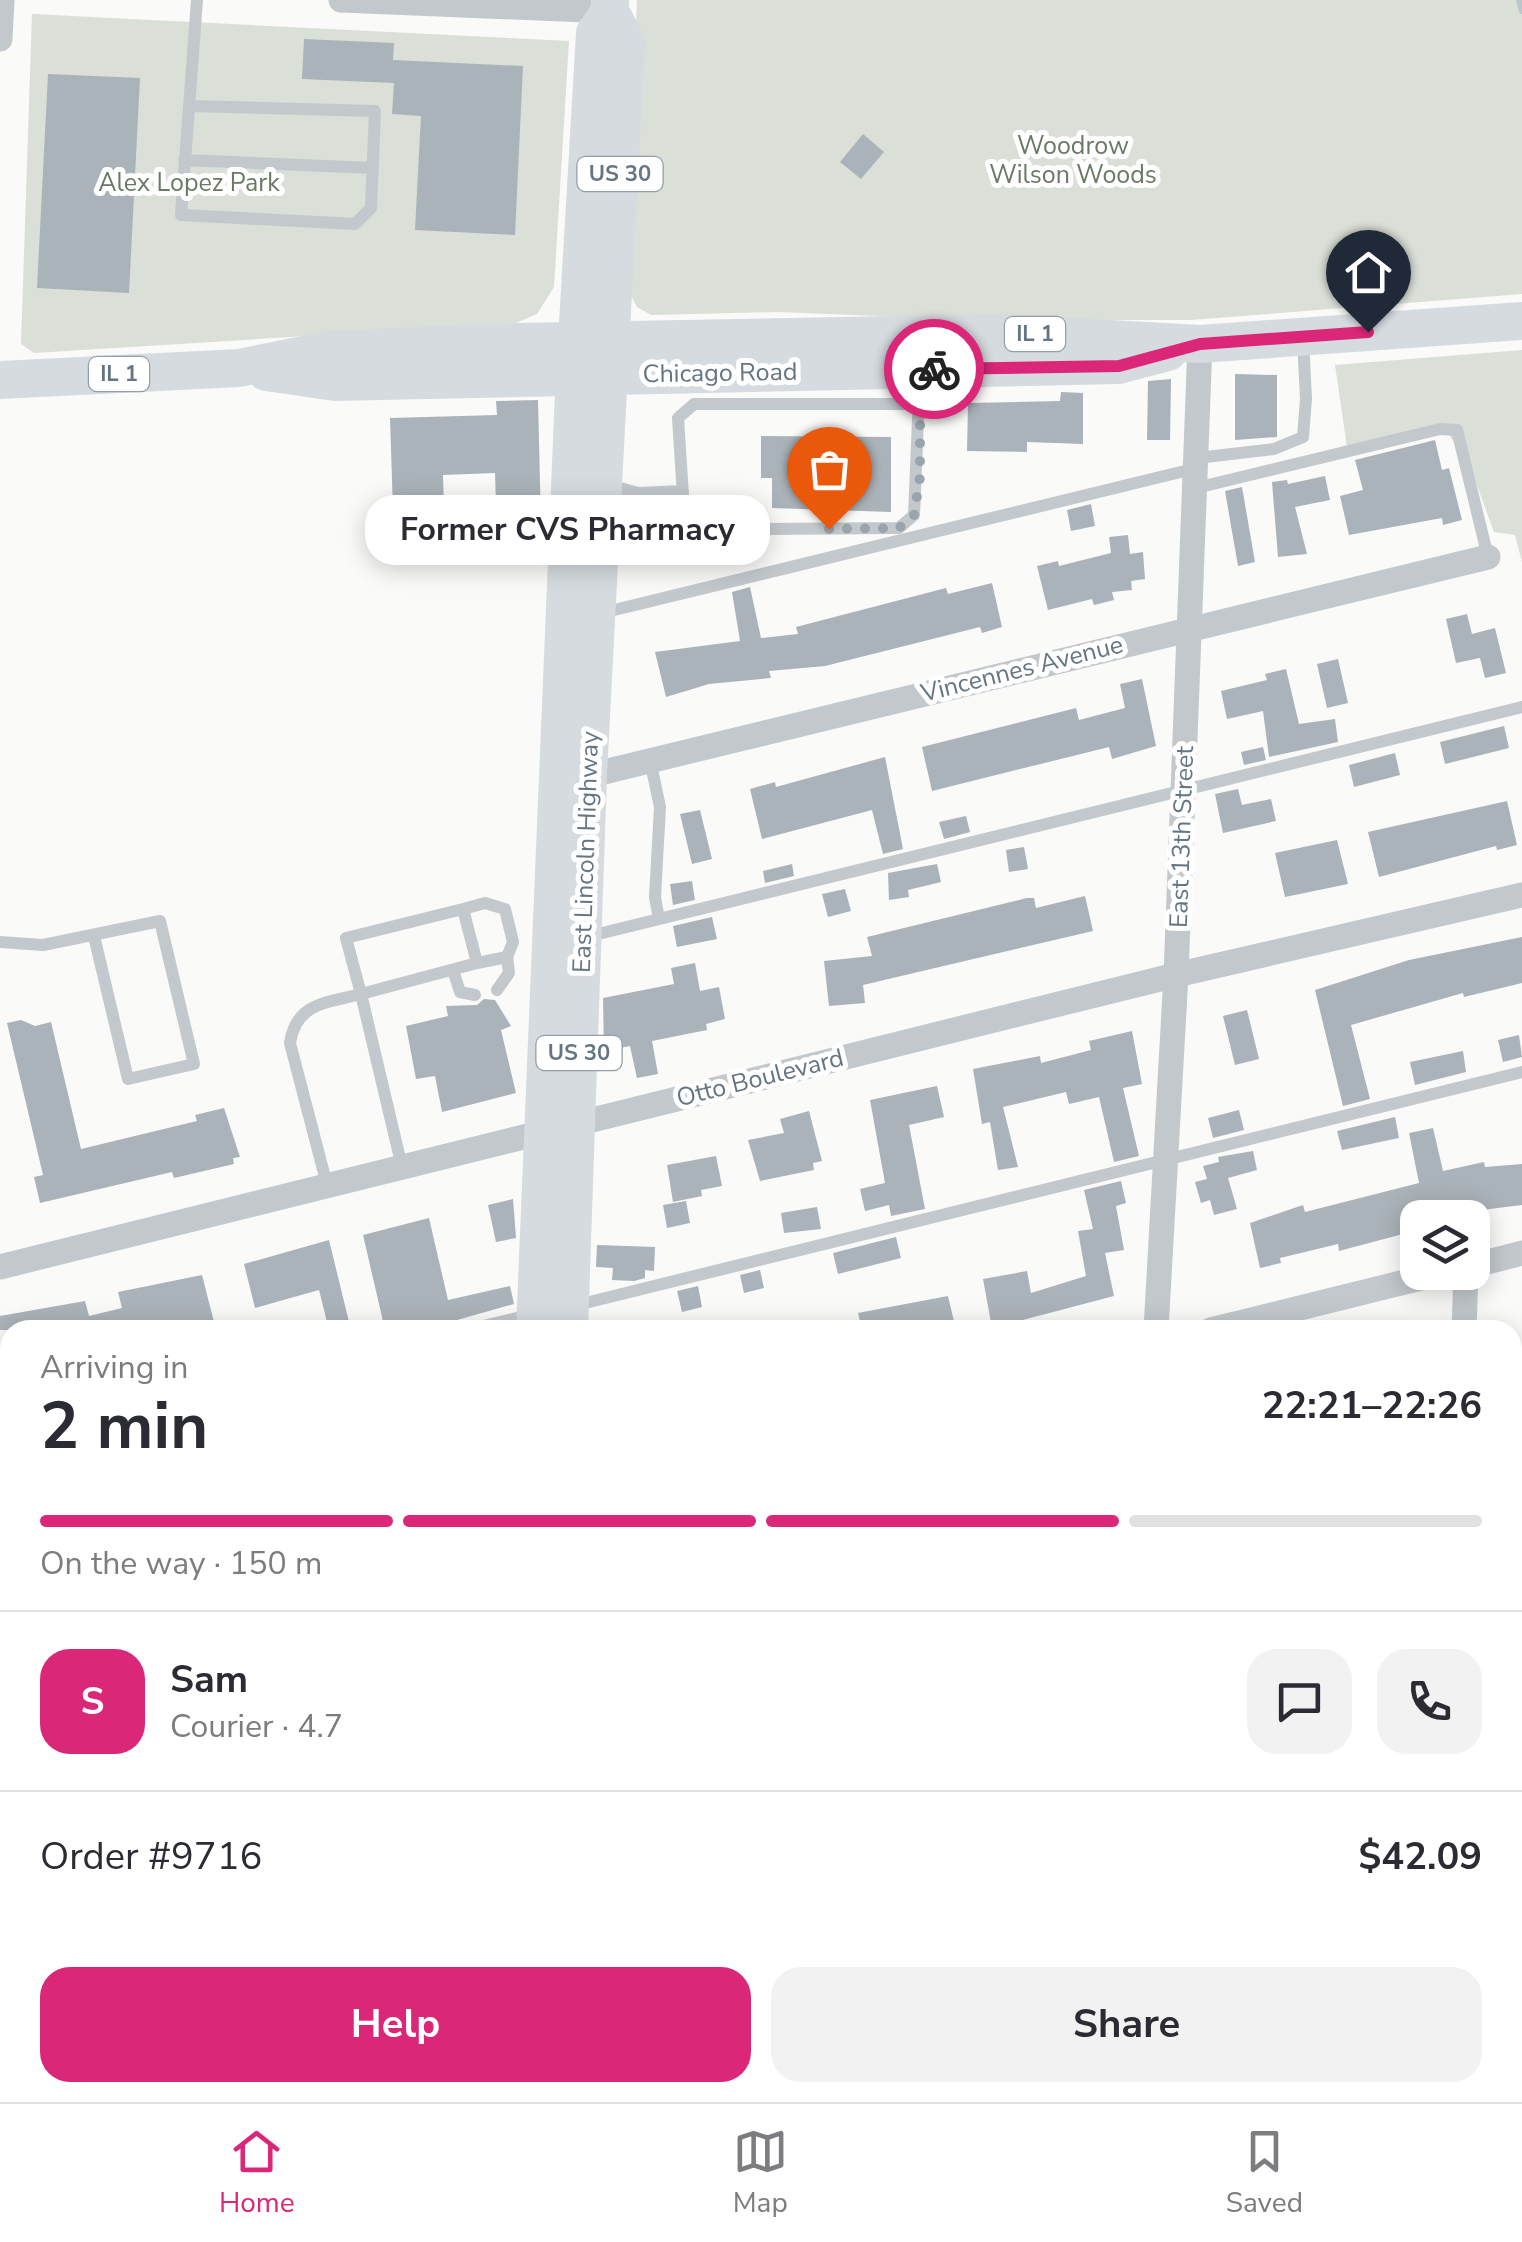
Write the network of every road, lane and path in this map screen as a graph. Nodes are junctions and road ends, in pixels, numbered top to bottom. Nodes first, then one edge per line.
1 (2, 0) edge
2 (197, 0) edge
3 (341, 0) edge
4 (454, 2) edge
5 (610, 5) edge
6 (0, 39) edge
7 (193, 106) junction
8 (184, 160) junction
9 (373, 168) junction
10 (1522, 321) edge
11 (1303, 337) junction
12 (1200, 344) junction
13 (593, 358) junction
14 (0, 380) edge
15 (920, 387) junction
16 (718, 388) junction
17 (1197, 471) junction
18 (604, 483) junction
19 (682, 491) junction
20 (684, 511) junction
21 (601, 535) junction
22 (1488, 557) joint
23 (596, 614) junction
24 (1191, 628) junction
25 (1522, 707) edge
26 (650, 760) junction
27 (572, 780) junction
28 (1184, 792) junction
29 (1522, 895) edge
30 (463, 908) junction
31 (659, 919) junction
32 (94, 936) junction
33 (0, 942) edge
34 (566, 942) junction
35 (507, 957) junction
36 (478, 964) junction
37 (453, 970) junction
38 (1176, 975) junction
39 (498, 990) dead end
40 (361, 994) junction
41 (476, 995) dead end
42 (1522, 1072) edge
43 (559, 1128) junction
44 (1166, 1160) junction
45 (402, 1166) junction
46 (327, 1185) junction
47 (1522, 1254) edge
48 (1490, 1262) edge
49 (0, 1267) edge
50 (1400, 1283) edge
51 (1465, 1290) edge
52 (552, 1320) edge
53 (1157, 1320) edge
54 (1252, 1320) edge
55 (1464, 1320) edge

1 - 6 street
2 - 7 lane
3 - 4 street
4 - 5 street
5 - 13 main road, US 30
7 - 8 lane
7 - 9 lane
8 - 9 lane
8 - 9 lane
10 - 11 main road, Chicago Road / IL 1
11 - 12 main road, Chicago Road / IL 1
11 - 17 lane
12 - 13 main road, Chicago Road / IL 1
12 - 15 main road, Chicago Road / IL 1
12 - 17 street, East 13th Street
13 - 14 main road, Chicago Road / IL 1
13 - 16 main road, Chicago Road / IL 1
13 - 18 main road, East Lincoln Highway / US 30
13 - 27 main road, East Lincoln Highway / US 30
15 - 16 main road, Chicago Road / IL 1
15 - 20 lane
16 - 19 lane
17 - 22 lane
17 - 23 lane
17 - 24 street, East 13th Street
18 - 19 lane
18 - 21 main road, East Lincoln Highway / US 30
19 - 20 lane
20 - 21 lane
21 - 23 main road, East Lincoln Highway / US 30
22 - 24 street, Vincennes Avenue
23 - 27 main road, East Lincoln Highway / US 30
24 - 26 street, Vincennes Avenue
24 - 28 street, East 13th Street
25 - 28 lane
26 - 27 street, Vincennes Avenue
26 - 31 lane
27 - 34 main road, East Lincoln Highway / US 30
28 - 31 lane
28 - 38 street, East 13th Street
29 - 38 street, Otto Boulevard
30 - 35 lane
30 - 36 lane
30 - 40 lane
31 - 34 lane
32 - 32 lane
32 - 33 lane
34 - 43 main road, East Lincoln Highway / US 30
35 - 36 lane
35 - 39 lane
36 - 37 lane
37 - 40 lane
37 - 41 lane
38 - 43 street, Otto Boulevard
38 - 44 street, East 13th Street
40 - 45 lane
40 - 46 lane
42 - 44 lane
43 - 45 street, Otto Boulevard
43 - 52 main road, East Lincoln Highway / US 30
44 - 52 lane
44 - 53 street, East 13th Street
45 - 46 street, Otto Boulevard
46 - 49 street, Otto Boulevard
47 - 48 street
50 - 54 street
51 - 55 street

